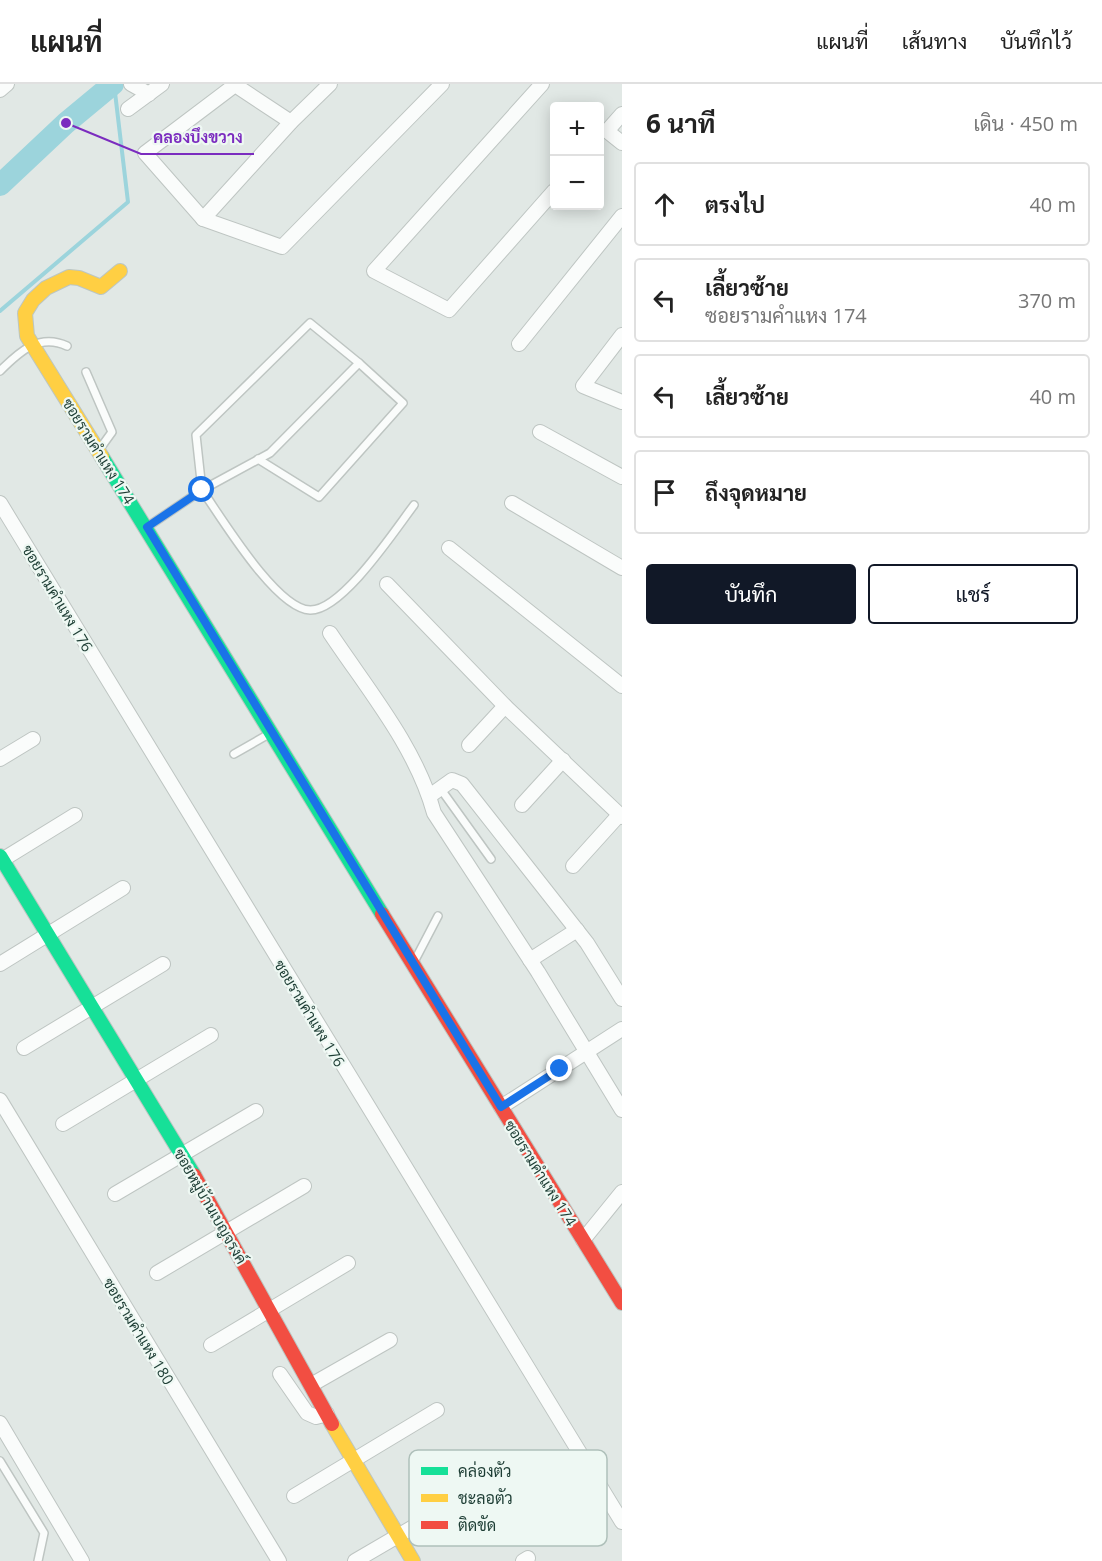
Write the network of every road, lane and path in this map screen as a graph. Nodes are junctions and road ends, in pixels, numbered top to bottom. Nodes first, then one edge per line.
1 (7, 84) edge
2 (131, 84) edge
3 (162, 84) edge
4 (330, 84) edge
5 (442, 84) edge
6 (542, 84) edge
7 (0, 90) edge
8 (148, 94) junction
9 (128, 109) dead end
10 (622, 114) edge
11 (291, 122) junction
12 (604, 135) edge
13 (604, 136) edge
14 (622, 143) edge
15 (550, 197) edge
16 (622, 216) edge
17 (203, 219) junction
18 (120, 271) dead end
19 (622, 335) edge
20 (30, 341) junction
21 (519, 344) dead end
22 (67, 345) dead end
23 (359, 363) junction
24 (0, 371) edge
25 (86, 372) dead end
26 (622, 402) edge
27 (540, 432) dead end
28 (99, 450) junction
29 (258, 459) junction
30 (622, 477) edge
31 (202, 490) junction
32 (0, 503) edge
33 (512, 503) dead end
34 (414, 505) dead end
35 (147, 527) junction
36 (449, 548) dead end
37 (622, 568) edge
38 (387, 584) dead end
39 (330, 633) dead end
40 (622, 686) edge
41 (505, 706) junction
42 (271, 733) junction
43 (33, 739) dead end
44 (469, 745) dead end
45 (234, 754) dead end
46 (0, 759) edge
47 (563, 760) junction
48 (435, 791) junction
49 (522, 805) dead end
50 (75, 815) dead end
51 (621, 816) edge
52 (1, 859) edge
53 (491, 859) dead end
54 (573, 866) dead end
55 (123, 888) dead end
56 (438, 916) dead end
57 (577, 930) junction
58 (46, 934) junction
59 (530, 960) junction
60 (0, 964) edge
61 (163, 964) dead end
62 (412, 965) junction
63 (622, 999) edge
64 (91, 1007) junction
65 (622, 1029) edge
66 (211, 1035) dead end
67 (24, 1048) dead end
68 (586, 1052) junction
69 (136, 1080) junction
70 (0, 1100) edge
71 (501, 1107) junction
72 (622, 1110) edge
73 (256, 1111) dead end
74 (63, 1124) dead end
75 (182, 1154) junction
76 (304, 1186) dead end
77 (622, 1192) edge
78 (115, 1194) dead end
79 (227, 1232) junction
80 (583, 1240) junction
81 (348, 1263) dead end
82 (157, 1273) dead end
83 (622, 1303) edge
84 (270, 1310) junction
85 (390, 1340) dead end
86 (211, 1345) dead end
87 (280, 1374) dead end
88 (311, 1385) junction
89 (437, 1410) dead end
90 (327, 1414) junction
91 (0, 1423) edge
92 (578, 1450) edge
93 (0, 1461) edge
94 (353, 1462) junction
95 (294, 1496) dead end
96 (607, 1497) edge
97 (622, 1522) edge
98 (409, 1529) edge
99 (398, 1535) junction
100 (38, 1561) edge
101 (82, 1561) edge
102 (279, 1561) edge
103 (355, 1561) edge
104 (413, 1561) edge

1 - 7 street
2 - 8 street
3 - 8 street
4 - 11 street
5 - 17 street
6 - 15 street
8 - 9 street
10 - 12 street
11 - 17 street
11 - 17 street
13 - 14 street
16 - 21 street
18 - 20 street
19 - 26 street
20 - 22 lane
20 - 24 lane
20 - 28 street, ซอยรามคำแหง 174
23 - 29 lane
23 - 29 lane
23 - 31 lane
25 - 28 lane
27 - 30 street
28 - 35 street, ซอยรามคำแหง 174
29 - 31 lane
31 - 34 lane
31 - 35 lane
32 - 92 street, ซอยรามคำแหง 176
33 - 37 street
35 - 42 street, ซอยรามคำแหง 174
36 - 40 street
38 - 41 street
39 - 48 street
41 - 44 street
41 - 47 street
42 - 45 lane
42 - 62 street, ซอยรามคำแหง 174
43 - 46 street
47 - 49 street
47 - 51 street
48 - 53 lane
48 - 57 street
48 - 59 street
50 - 52 street
51 - 54 street
52 - 58 street, ซอยหมู่บ้านเบญจรงค์
55 - 58 street
56 - 62 lane
57 - 59 street
57 - 63 street
58 - 60 street
58 - 64 street, ซอยหมู่บ้านเบญจรงค์
59 - 68 street
61 - 64 street
62 - 71 street, ซอยรามคำแหง 174
64 - 67 street
64 - 69 street, ซอยหมู่บ้านเบญจรงค์
65 - 68 street
66 - 69 street
68 - 71 street
68 - 72 street
69 - 74 street
69 - 75 street, ซอยหมู่บ้านเบญจรงค์
70 - 102 street, ซอยรามคำแหง 180
71 - 80 street, ซอยรามคำแหง 174
73 - 75 street
75 - 78 street
75 - 79 street, ซอยหมู่บ้านเบญจรงค์
76 - 79 street
77 - 80 street
79 - 82 street
79 - 84 street, ซอยหมู่บ้านเบญจรงค์
80 - 83 street, ซอยรามคำแหง 174
81 - 84 street
84 - 86 street
84 - 88 street, ซอยหมู่บ้านเบญจรงค์
85 - 88 street
87 - 90 street
88 - 90 street, ซอยหมู่บ้านเบญจรงค์
89 - 94 street
90 - 94 street, ซอยหมู่บ้านเบญจรงค์
91 - 101 street
93 - 100 lane
94 - 95 street
94 - 99 street, ซอยหมู่บ้านเบญจรงค์
96 - 97 street, ซอยรามคำแหง 176
98 - 99 street
99 - 103 street
99 - 104 street, ซอยหมู่บ้านเบญจรงค์

